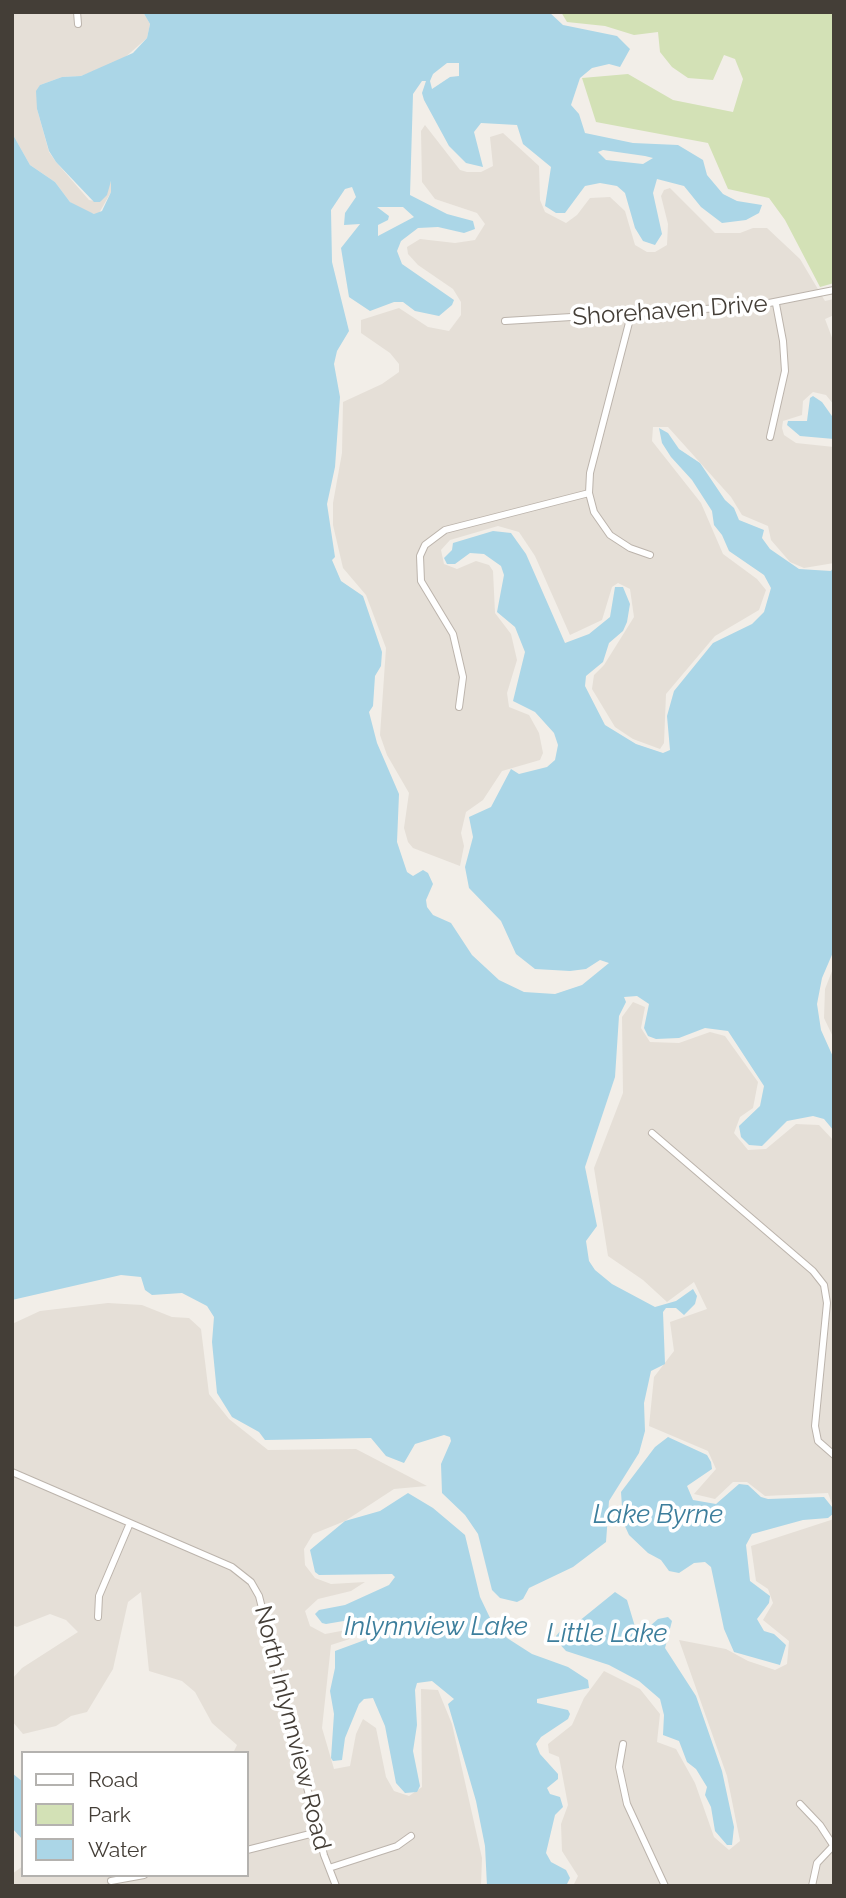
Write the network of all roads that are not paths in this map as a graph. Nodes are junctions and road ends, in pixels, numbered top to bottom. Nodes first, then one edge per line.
1 (78, 12) edge
2 (78, 24) dead end
3 (834, 290) edge
4 (776, 304) junction
5 (631, 315) junction
6 (505, 321) dead end
7 (770, 437) dead end
8 (589, 493) junction
9 (650, 555) dead end
10 (459, 707) dead end
11 (652, 1133) dead end
12 (834, 1455) edge
13 (12, 1472) edge
14 (130, 1522) junction
15 (98, 1617) dead end
16 (623, 1744) dead end
17 (800, 1804) dead end
18 (318, 1832) junction
19 (411, 1836) dead end
20 (834, 1845) edge
21 (248, 1850) edge
22 (329, 1868) junction
23 (133, 1877) edge
24 (111, 1881) dead end
25 (336, 1886) edge
26 (665, 1886) edge
27 (812, 1886) edge

1 - 2 street
3 - 4 street, Shorehaven Drive
4 - 5 street, Shorehaven Drive
4 - 7 street
5 - 6 street, Shorehaven Drive
5 - 8 street
8 - 9 street
8 - 10 street
11 - 12 street
13 - 14 street, North Inlynnview Road
14 - 15 street
14 - 18 street, North Inlynnview Road
16 - 26 street
17 - 20 street
18 - 21 street
18 - 22 street, North Inlynnview Road
19 - 22 street
20 - 27 street
22 - 25 street, North Inlynnview Road
23 - 24 street

